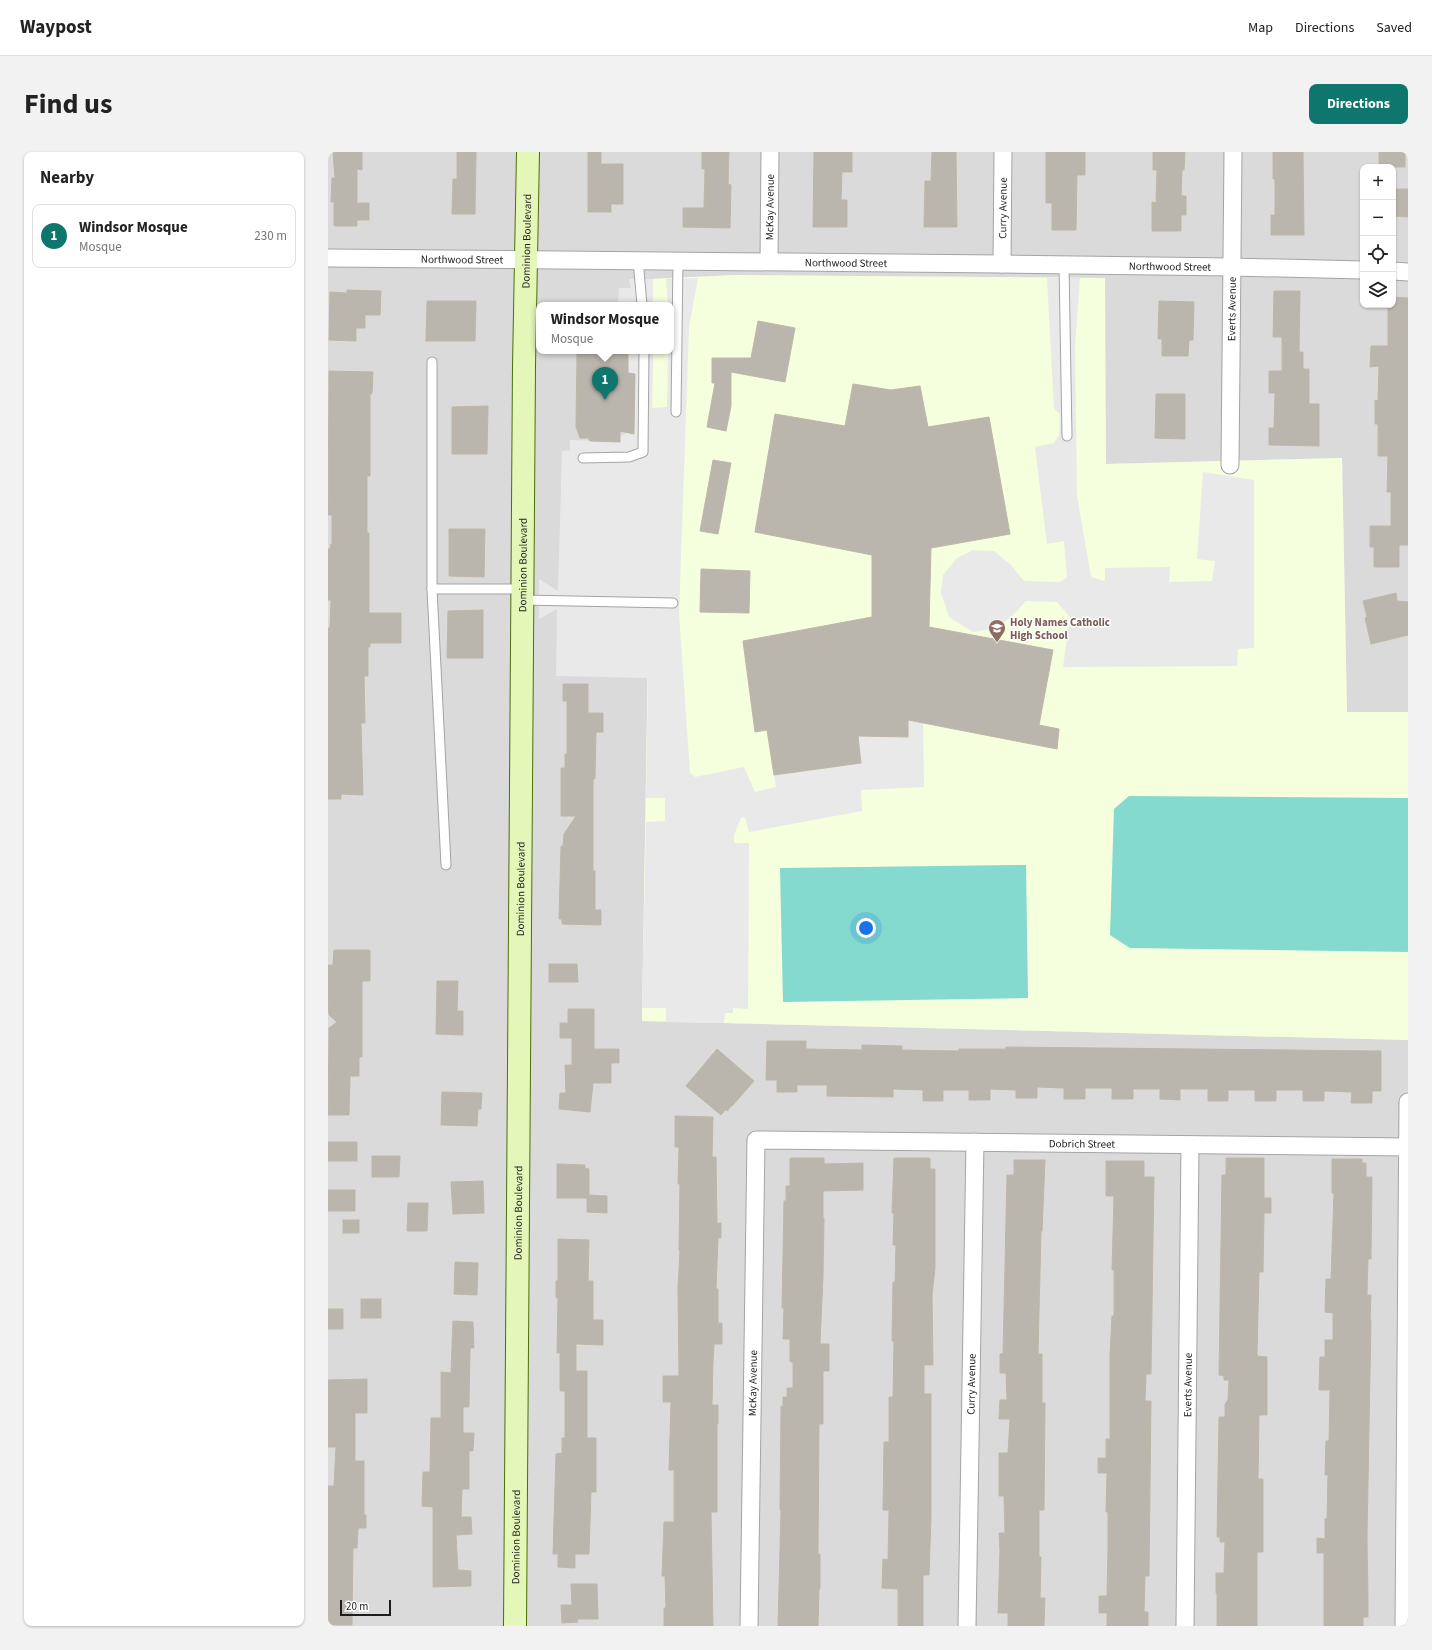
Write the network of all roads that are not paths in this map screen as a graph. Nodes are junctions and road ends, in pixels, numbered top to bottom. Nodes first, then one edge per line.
1 (528, 152) edge
2 (770, 152) edge
3 (1003, 152) edge
4 (1233, 152) edge
5 (328, 258) edge
6 (527, 258) junction
7 (638, 260) junction
8 (678, 260) junction
9 (769, 261) junction
10 (1002, 264) junction
11 (1064, 265) junction
12 (1232, 267) junction
13 (1360, 270) edge
14 (1396, 271) edge
15 (1408, 272) edge
16 (642, 302) edge
17 (644, 354) edge
18 (432, 362) dead end
19 (676, 412) dead end
20 (1067, 436) dead end
21 (583, 458) dead end
22 (1230, 465) dead end
23 (432, 588) junction
24 (522, 595) junction
25 (674, 603) dead end
26 (446, 865) dead end
27 (1408, 1102) edge
28 (756, 1140) joint
29 (974, 1142) junction
30 (1190, 1145) junction
31 (1408, 1147) edge
32 (515, 1626) edge
33 (749, 1626) edge
34 (967, 1626) edge
35 (1185, 1626) edge
36 (1404, 1626) edge

1 - 6 street, Dominion Boulevard
2 - 9 street, McKay Avenue
3 - 10 street, Curry Avenue
4 - 12 street, Everts Avenue
5 - 6 street, Northwood Street
6 - 7 street, Northwood Street
6 - 24 street, Dominion Boulevard
7 - 8 street, Northwood Street
7 - 16 lane
8 - 9 street, Northwood Street
8 - 19 lane
9 - 10 street, Northwood Street
10 - 11 street, Northwood Street
11 - 12 street, Northwood Street
11 - 20 lane
12 - 13 street, Northwood Street
12 - 22 street, Everts Avenue
14 - 15 street
17 - 21 lane
18 - 23 lane
23 - 24 lane
23 - 26 lane
24 - 25 lane
24 - 32 street, Dominion Boulevard
27 - 31 street
28 - 29 street, Dobrich Street
28 - 33 street, McKay Avenue
29 - 30 street, Dobrich Street
29 - 34 street, Curry Avenue
30 - 31 street, Dobrich Street
30 - 35 street, Everts Avenue
31 - 36 street

